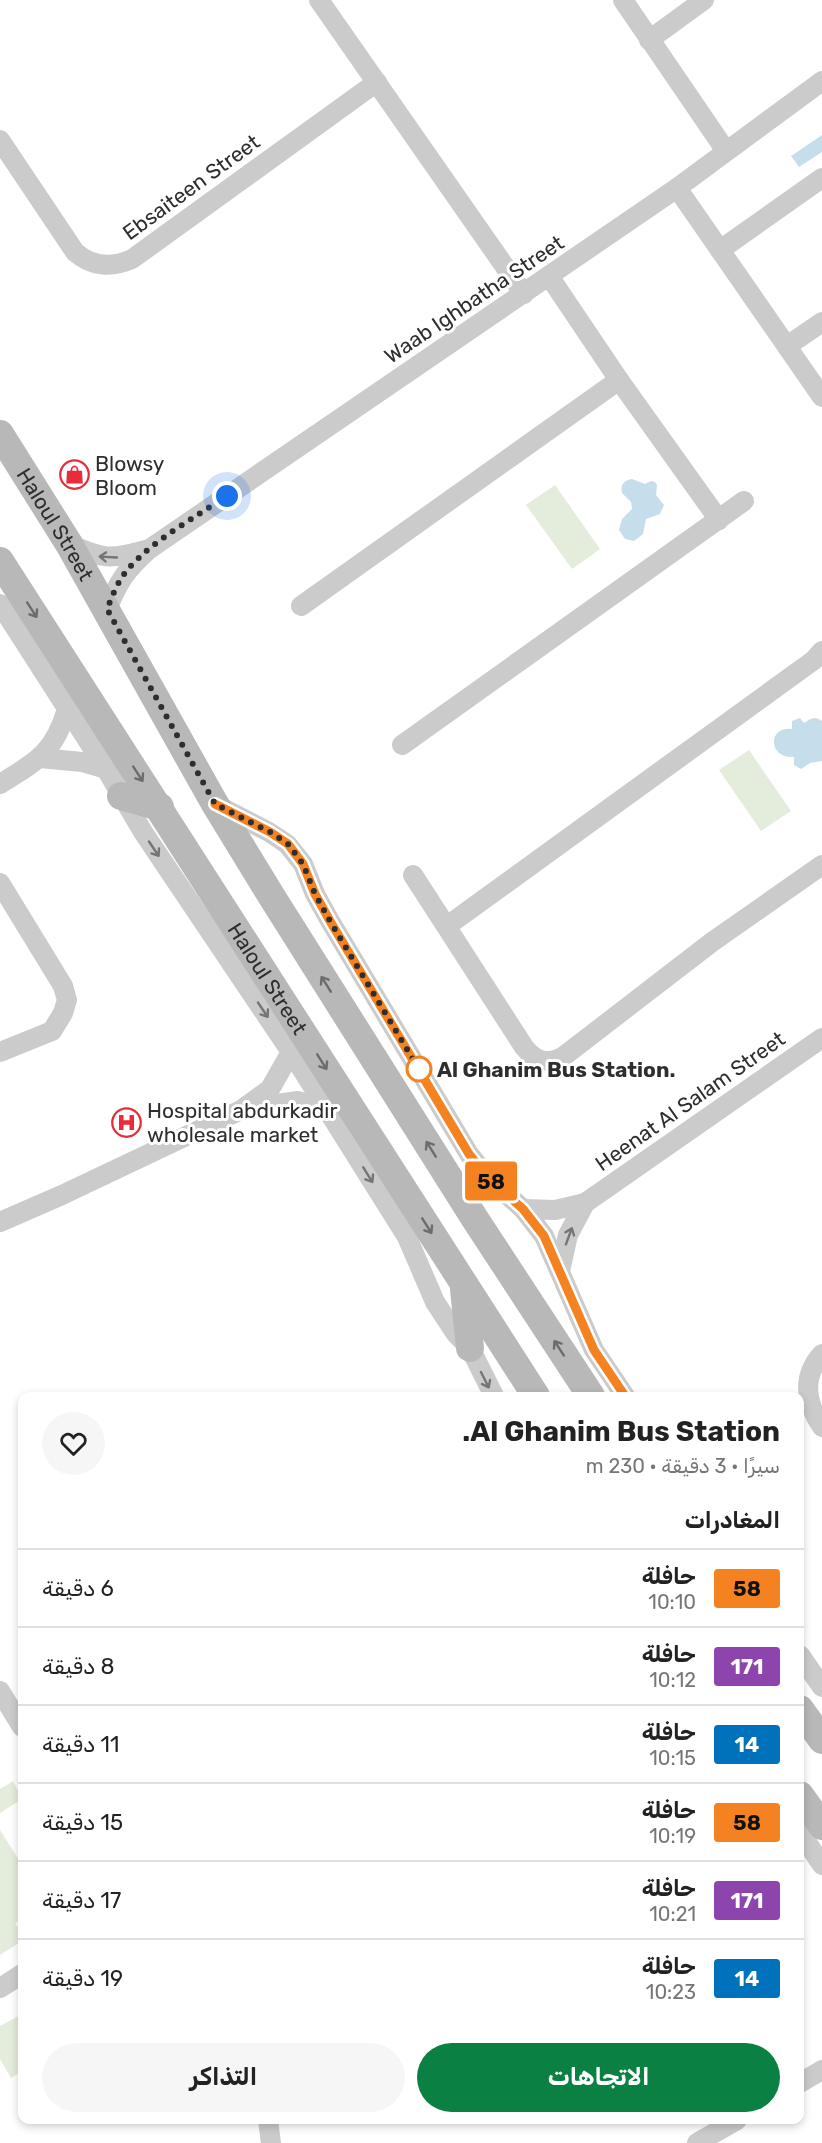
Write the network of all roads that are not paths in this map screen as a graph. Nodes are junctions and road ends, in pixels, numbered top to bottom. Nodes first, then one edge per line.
1 (319, 0) edge
2 (623, 0) edge
3 (704, 0) edge
4 (649, 40) junction
5 (822, 81) edge
6 (377, 82) junction
7 (0, 142) edge
8 (726, 151) junction
9 (822, 178) edge
10 (677, 188) junction
11 (720, 250) junction
12 (549, 276) junction
13 (524, 294) junction
14 (822, 322) edge
15 (787, 346) junction
16 (619, 380) junction
17 (822, 397) edge
18 (0, 434) edge
19 (744, 501) dead end
20 (718, 520) junction
21 (69, 544) junction
22 (148, 550) junction
23 (0, 561) edge
24 (0, 604) edge
25 (301, 606) dead end
26 (107, 609) junction
27 (819, 660) edge
28 (67, 710) junction
29 (402, 745) dead end
30 (40, 758) junction
31 (106, 770) junction
32 (0, 784) edge
33 (121, 795) junction
34 (215, 804) junction
35 (160, 807) junction
36 (822, 865) edge
37 (413, 875) dead end
38 (0, 883) edge
39 (447, 926) junction
40 (822, 1038) edge
41 (0, 1052) edge
42 (291, 1052) junction
43 (241, 1110) junction
44 (328, 1111) junction
45 (585, 1203) junction
46 (523, 1209) junction
47 (0, 1222) edge
48 (560, 1270) junction
49 (463, 1284) junction
50 (470, 1348) junction
51 (822, 1354) edge
52 (492, 1392) edge
53 (533, 1392) edge
54 (588, 1392) edge
55 (622, 1392) edge
56 (822, 1428) edge
57 (804, 1661) edge
58 (822, 1687) edge
59 (0, 1691) edge
60 (804, 1715) edge
61 (18, 1720) edge
62 (822, 1740) edge
63 (804, 1801) edge
64 (822, 1826) edge
65 (804, 1838) edge
66 (822, 1865) edge
67 (18, 1977) edge
68 (0, 1988) edge
69 (822, 2070) edge
70 (804, 2081) edge
71 (269, 2124) edge
72 (730, 2124) edge
73 (271, 2143) edge
74 (697, 2143) edge

1 - 6 street
2 - 4 street
3 - 4 street
4 - 8 street
5 - 8 street, Waab Ighbatha Street
6 - 7 street, Ebsaiteen Street
6 - 13 street
8 - 10 street, Waab Ighbatha Street
9 - 11 street
10 - 11 street
10 - 12 street, Waab Ighbatha Street
11 - 15 street
12 - 13 street, Waab Ighbatha Street
12 - 16 street
13 - 22 street, Waab Ighbatha Street
14 - 15 street
15 - 17 street
16 - 20 street
16 - 25 street
18 - 21 main road, Haloul Street
19 - 20 street
20 - 29 street
22 -> 21 street, Waab Ighbatha Street
21 - 26 main road, Haloul Street
22 - 26 street, Waab Ighbatha Street
23 -> 35 main road, Haloul Street
24 - 28 street, Haloul Street
26 - 34 main road, Haloul Street
27 - 39 street
28 - 30 street
28 - 31 street, Haloul Street
30 - 31 street
30 - 32 street
31 - 33 street, Haloul Street
33 - 35 main road
33 -> 42 street, Haloul Street
34 - 46 street
54 -> 34 main road, Haloul Street
35 -> 49 main road, Haloul Street
36 - 39 street
37 - 39 street
38 - 41 street
40 - 45 street, Heenat Al Salam Street
42 - 43 street
42 - 44 street, Haloul Street
43 - 44 street
43 - 47 street
44 -> 50 street, Haloul Street
45 - 46 street, Heenat Al Salam Street
48 -> 45 street, Heenat Al Salam Street
46 - 48 street
48 - 55 street
49 - 50 main road
49 - 53 main road, Haloul Street
50 -> 52 street, Haloul Street
51 - 56 street
57 - 58 street
59 - 61 street
60 - 62 main road
63 - 64 main road
65 - 66 street
67 - 68 street
69 - 70 street
71 - 73 street
72 - 74 street

